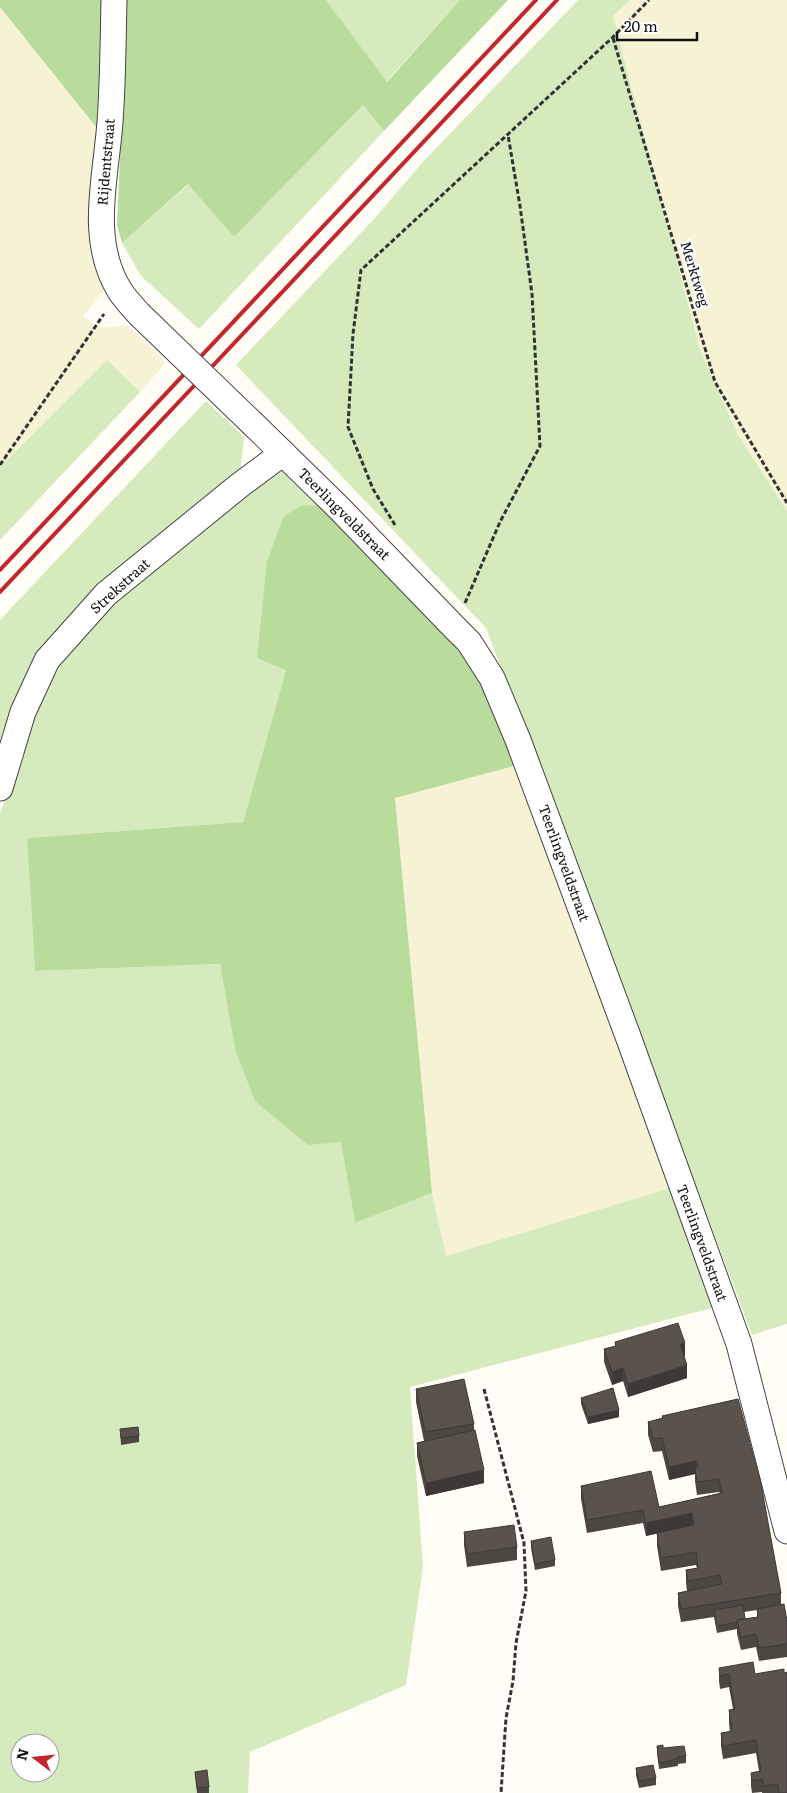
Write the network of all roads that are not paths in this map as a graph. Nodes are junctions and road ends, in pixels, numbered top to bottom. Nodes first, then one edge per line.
1 (114, 0) edge
2 (139, 314) joint
3 (283, 453) junction
4 (0, 788) edge
5 (787, 1531) edge

1 - 2 street, Rijdentstraat
2 - 3 street, Teerlingveldstraat, bridge
3 - 4 street, Strekstraat
3 - 5 street, Teerlingveldstraat

